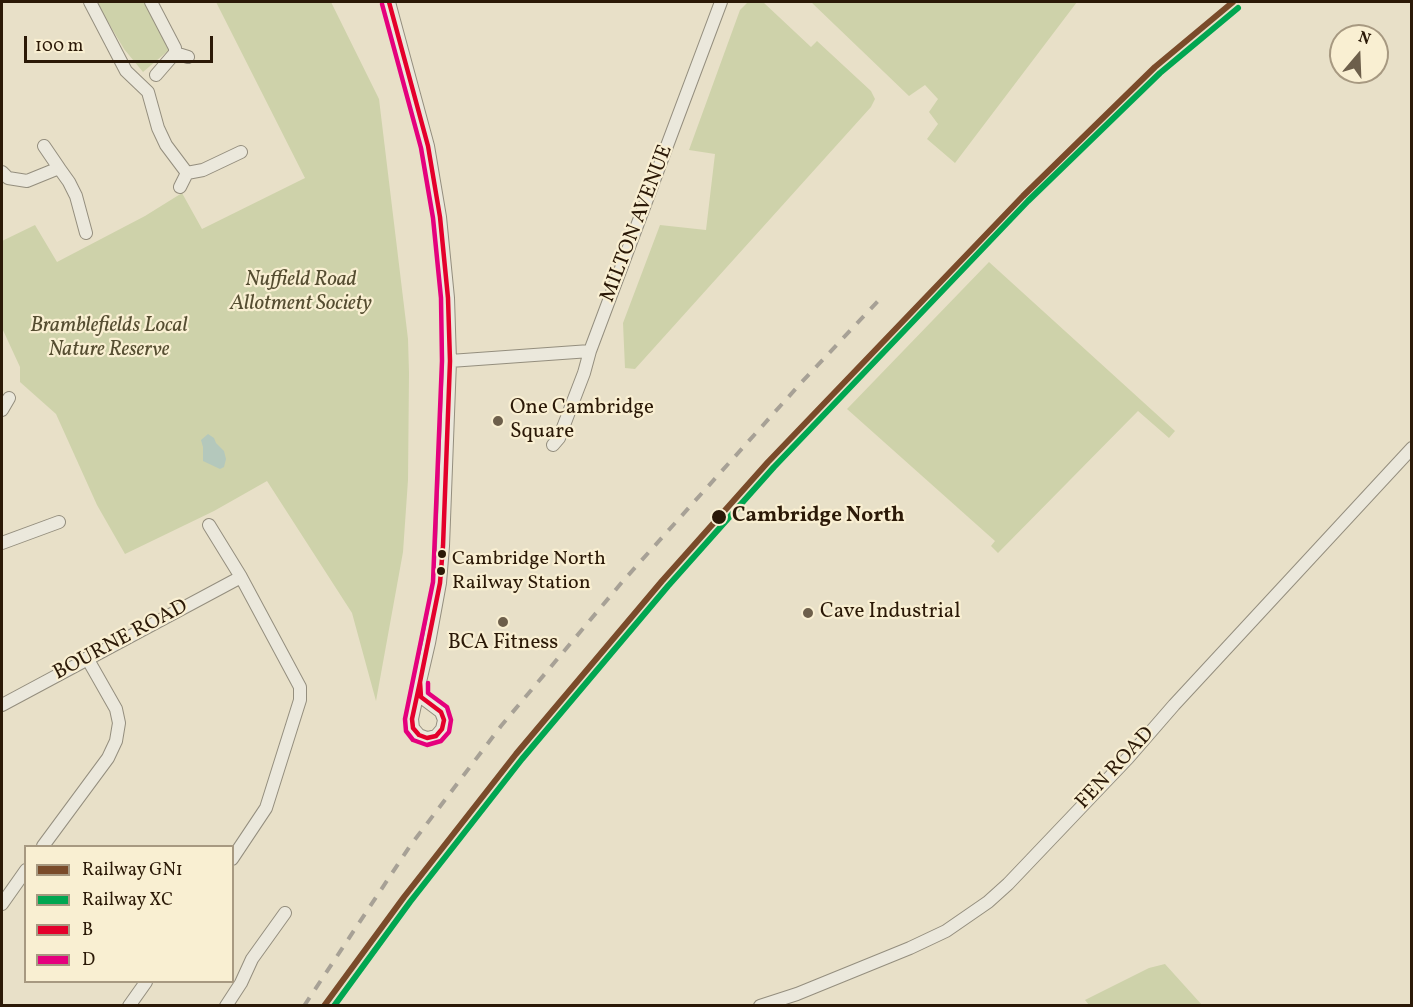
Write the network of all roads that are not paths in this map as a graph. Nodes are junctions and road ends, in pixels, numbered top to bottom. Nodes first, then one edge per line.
1 (90, 2) edge
2 (151, 2) edge
3 (389, 2) edge
4 (721, 2) edge
5 (175, 52) junction
6 (188, 57) dead end
7 (156, 75) dead end
8 (44, 146) dead end
9 (241, 152) dead end
10 (59, 168) junction
11 (186, 173) junction
12 (4, 179) edge
13 (180, 187) dead end
14 (86, 233) dead end
15 (590, 351) junction
16 (450, 361) junction
17 (9, 398) dead end
18 (2, 410) edge
19 (553, 445) dead end
20 (1412, 448) edge
21 (59, 522) dead end
22 (210, 525) dead end
23 (2, 543) edge
24 (241, 577) junction
25 (87, 658) junction
26 (420, 682) junction
27 (2, 705) edge
28 (433, 706) junction
29 (412, 719) junction
30 (44, 845) edge
31 (234, 856) edge
32 (24, 873) edge
33 (2, 904) edge
34 (285, 913) dead end
35 (145, 983) edge
36 (129, 1005) edge
37 (226, 1005) edge
38 (760, 1005) edge

1 - 11 street
2 - 5 street
3 - 16 street
4 - 15 street, MILTON AVENUE
5 - 6 street
5 - 7 street
8 - 10 street
9 - 11 street
10 - 12 street
10 - 14 street
11 - 13 street
15 - 16 street
15 - 19 street, MILTON AVENUE
16 - 26 street
17 - 18 street
20 - 38 street, FEN ROAD
21 - 23 street
22 - 24 street
24 - 25 street, BOURNE ROAD
24 - 31 street
25 - 27 street, BOURNE ROAD
25 - 30 street
26 - 28 street
26 - 29 street
28 - 29 street
28 - 29 street
32 - 33 street
34 - 37 street
35 - 36 street

